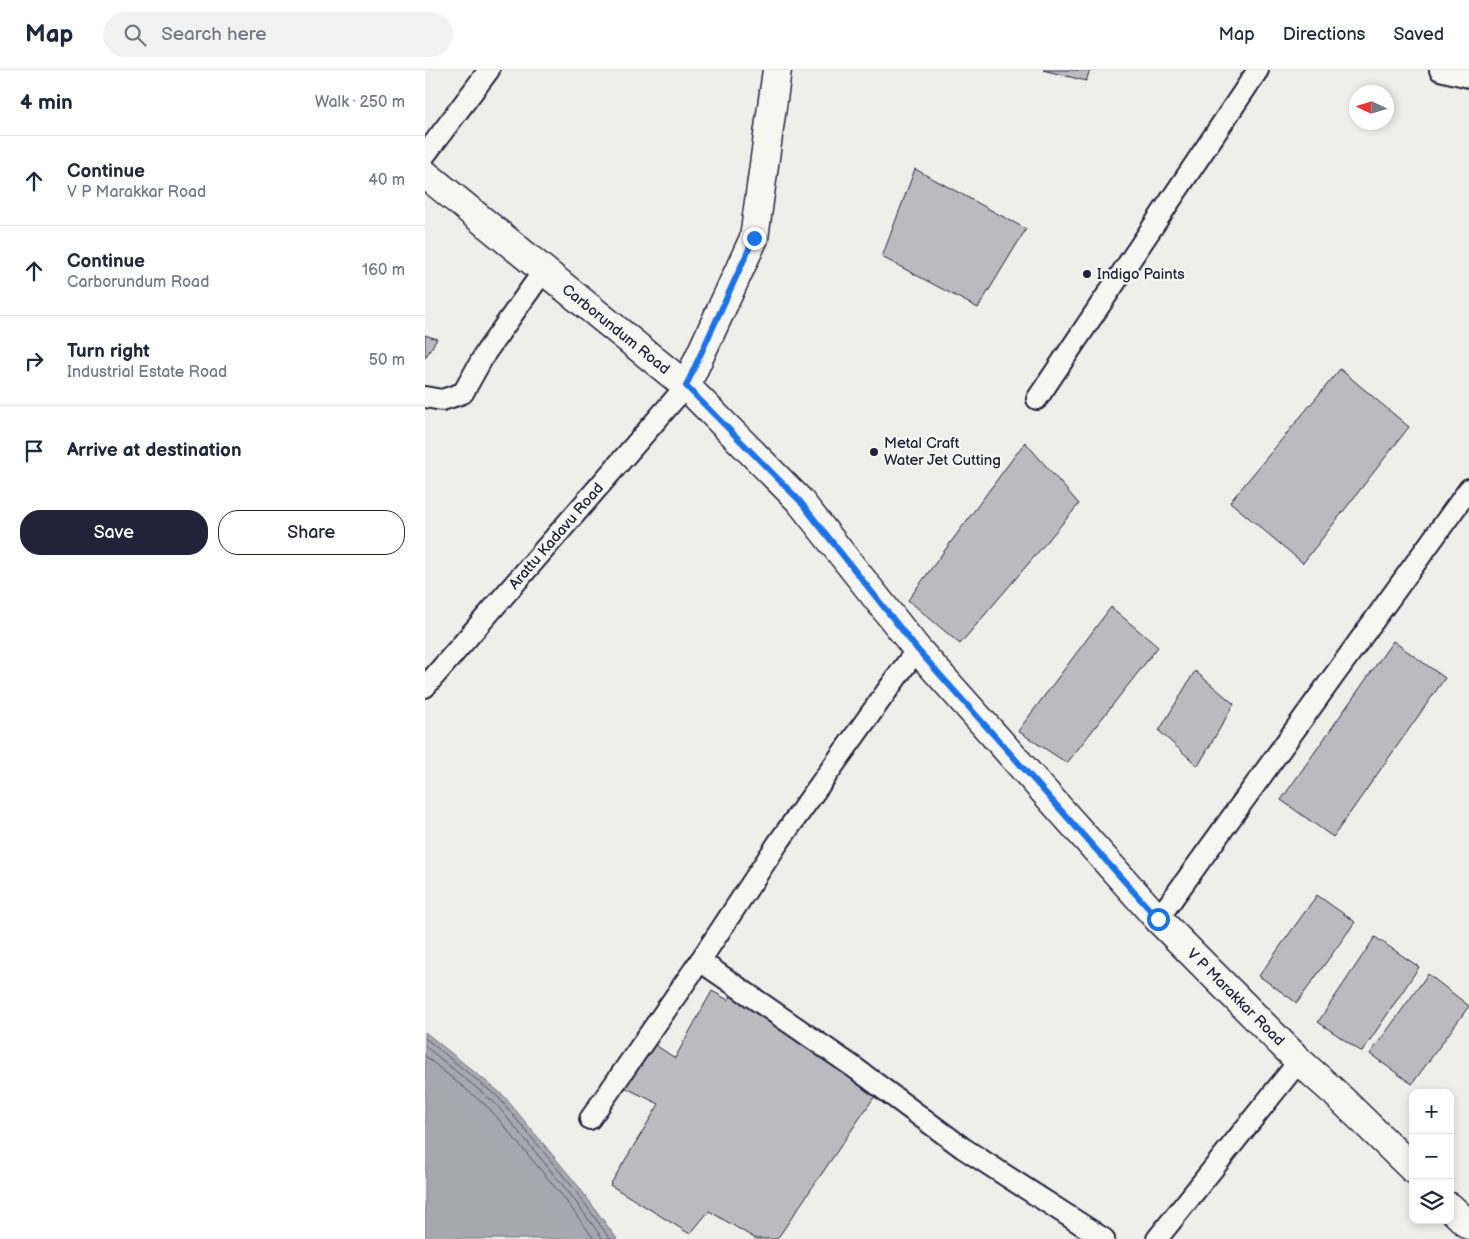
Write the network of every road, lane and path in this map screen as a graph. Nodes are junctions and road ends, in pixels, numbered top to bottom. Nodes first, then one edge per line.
1 (489, 70) edge
2 (777, 70) edge
3 (1258, 70) edge
4 (1440, 70) edge
5 (1469, 77) edge
6 (425, 155) edge
7 (425, 174) edge
8 (544, 270) junction
9 (686, 386) junction
10 (425, 397) edge
11 (1037, 399) dead end
12 (1469, 489) edge
13 (917, 649) junction
14 (425, 686) edge
15 (1068, 816) joint
16 (1158, 919) junction
17 (700, 961) junction
18 (1299, 1061) junction
19 (590, 1118) dead end
20 (1409, 1165) edge
21 (1454, 1211) edge
22 (1469, 1225) edge
23 (1104, 1239) edge
24 (1157, 1239) edge

1 - 6 street
2 - 9 street
3 - 11 street
4 - 5 street
7 - 8 street, Carborundum Road
8 - 9 street, Carborundum Road
8 - 10 street
9 - 13 street, Carborundum Road
9 - 14 street, Arattu Kadavu Road
12 - 16 street
13 - 15 street, Carborundum Road
13 - 17 street
15 - 16 street, V P Marakkar Road
16 - 18 street, V P Marakkar Road
17 - 19 street
17 - 23 street
18 - 20 street, V P Marakkar Road
18 - 24 street
21 - 22 street

